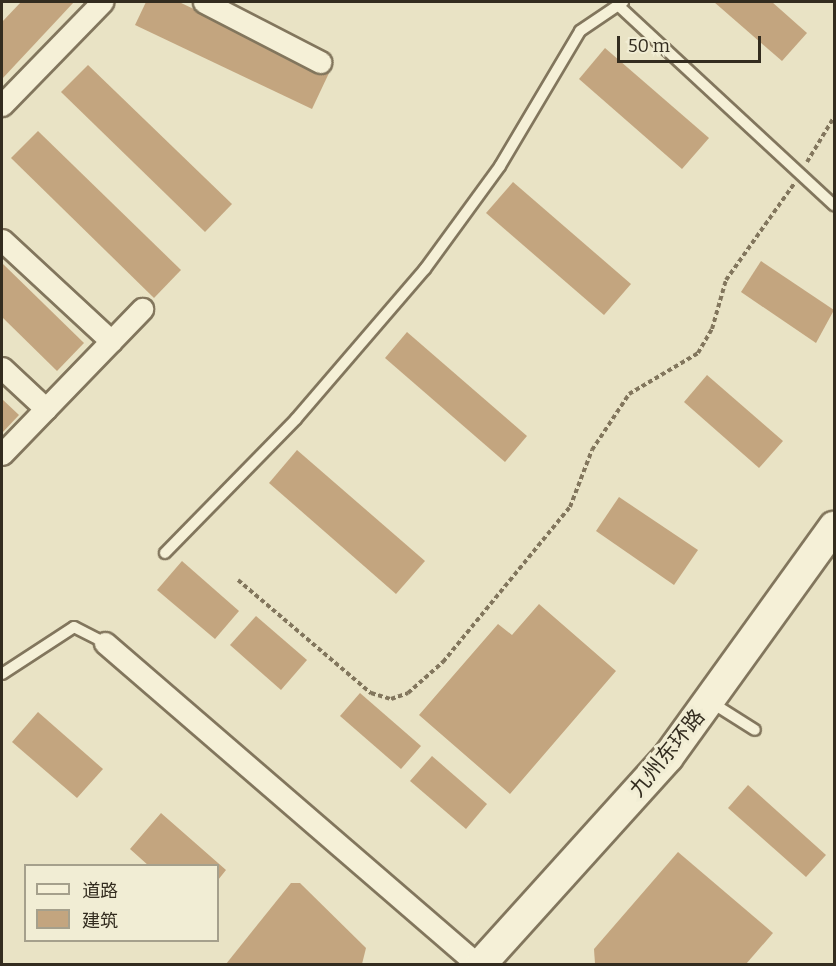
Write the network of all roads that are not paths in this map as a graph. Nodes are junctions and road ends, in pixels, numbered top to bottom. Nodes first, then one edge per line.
1 (102, 2) edge
2 (204, 2) edge
3 (622, 4) edge
4 (320, 62) dead end
5 (2, 105) edge
6 (834, 205) edge
7 (2, 240) edge
8 (142, 309) dead end
9 (111, 341) junction
10 (2, 368) edge
11 (46, 409) junction
12 (2, 454) edge
13 (834, 527) edge
14 (165, 553) dead end
15 (105, 643) joint
16 (2, 674) edge
17 (709, 701) junction
18 (755, 730) dead end
19 (479, 964) edge

1 - 5 street
2 - 4 street
3 - 6 lane
3 - 14 lane
7 - 9 street
8 - 9 street
9 - 11 street
10 - 11 street
11 - 12 street
13 - 17 main road, 九州东环路
15 - 16 lane
15 - 19 street
17 - 18 lane
17 - 19 main road, 九州东环路

